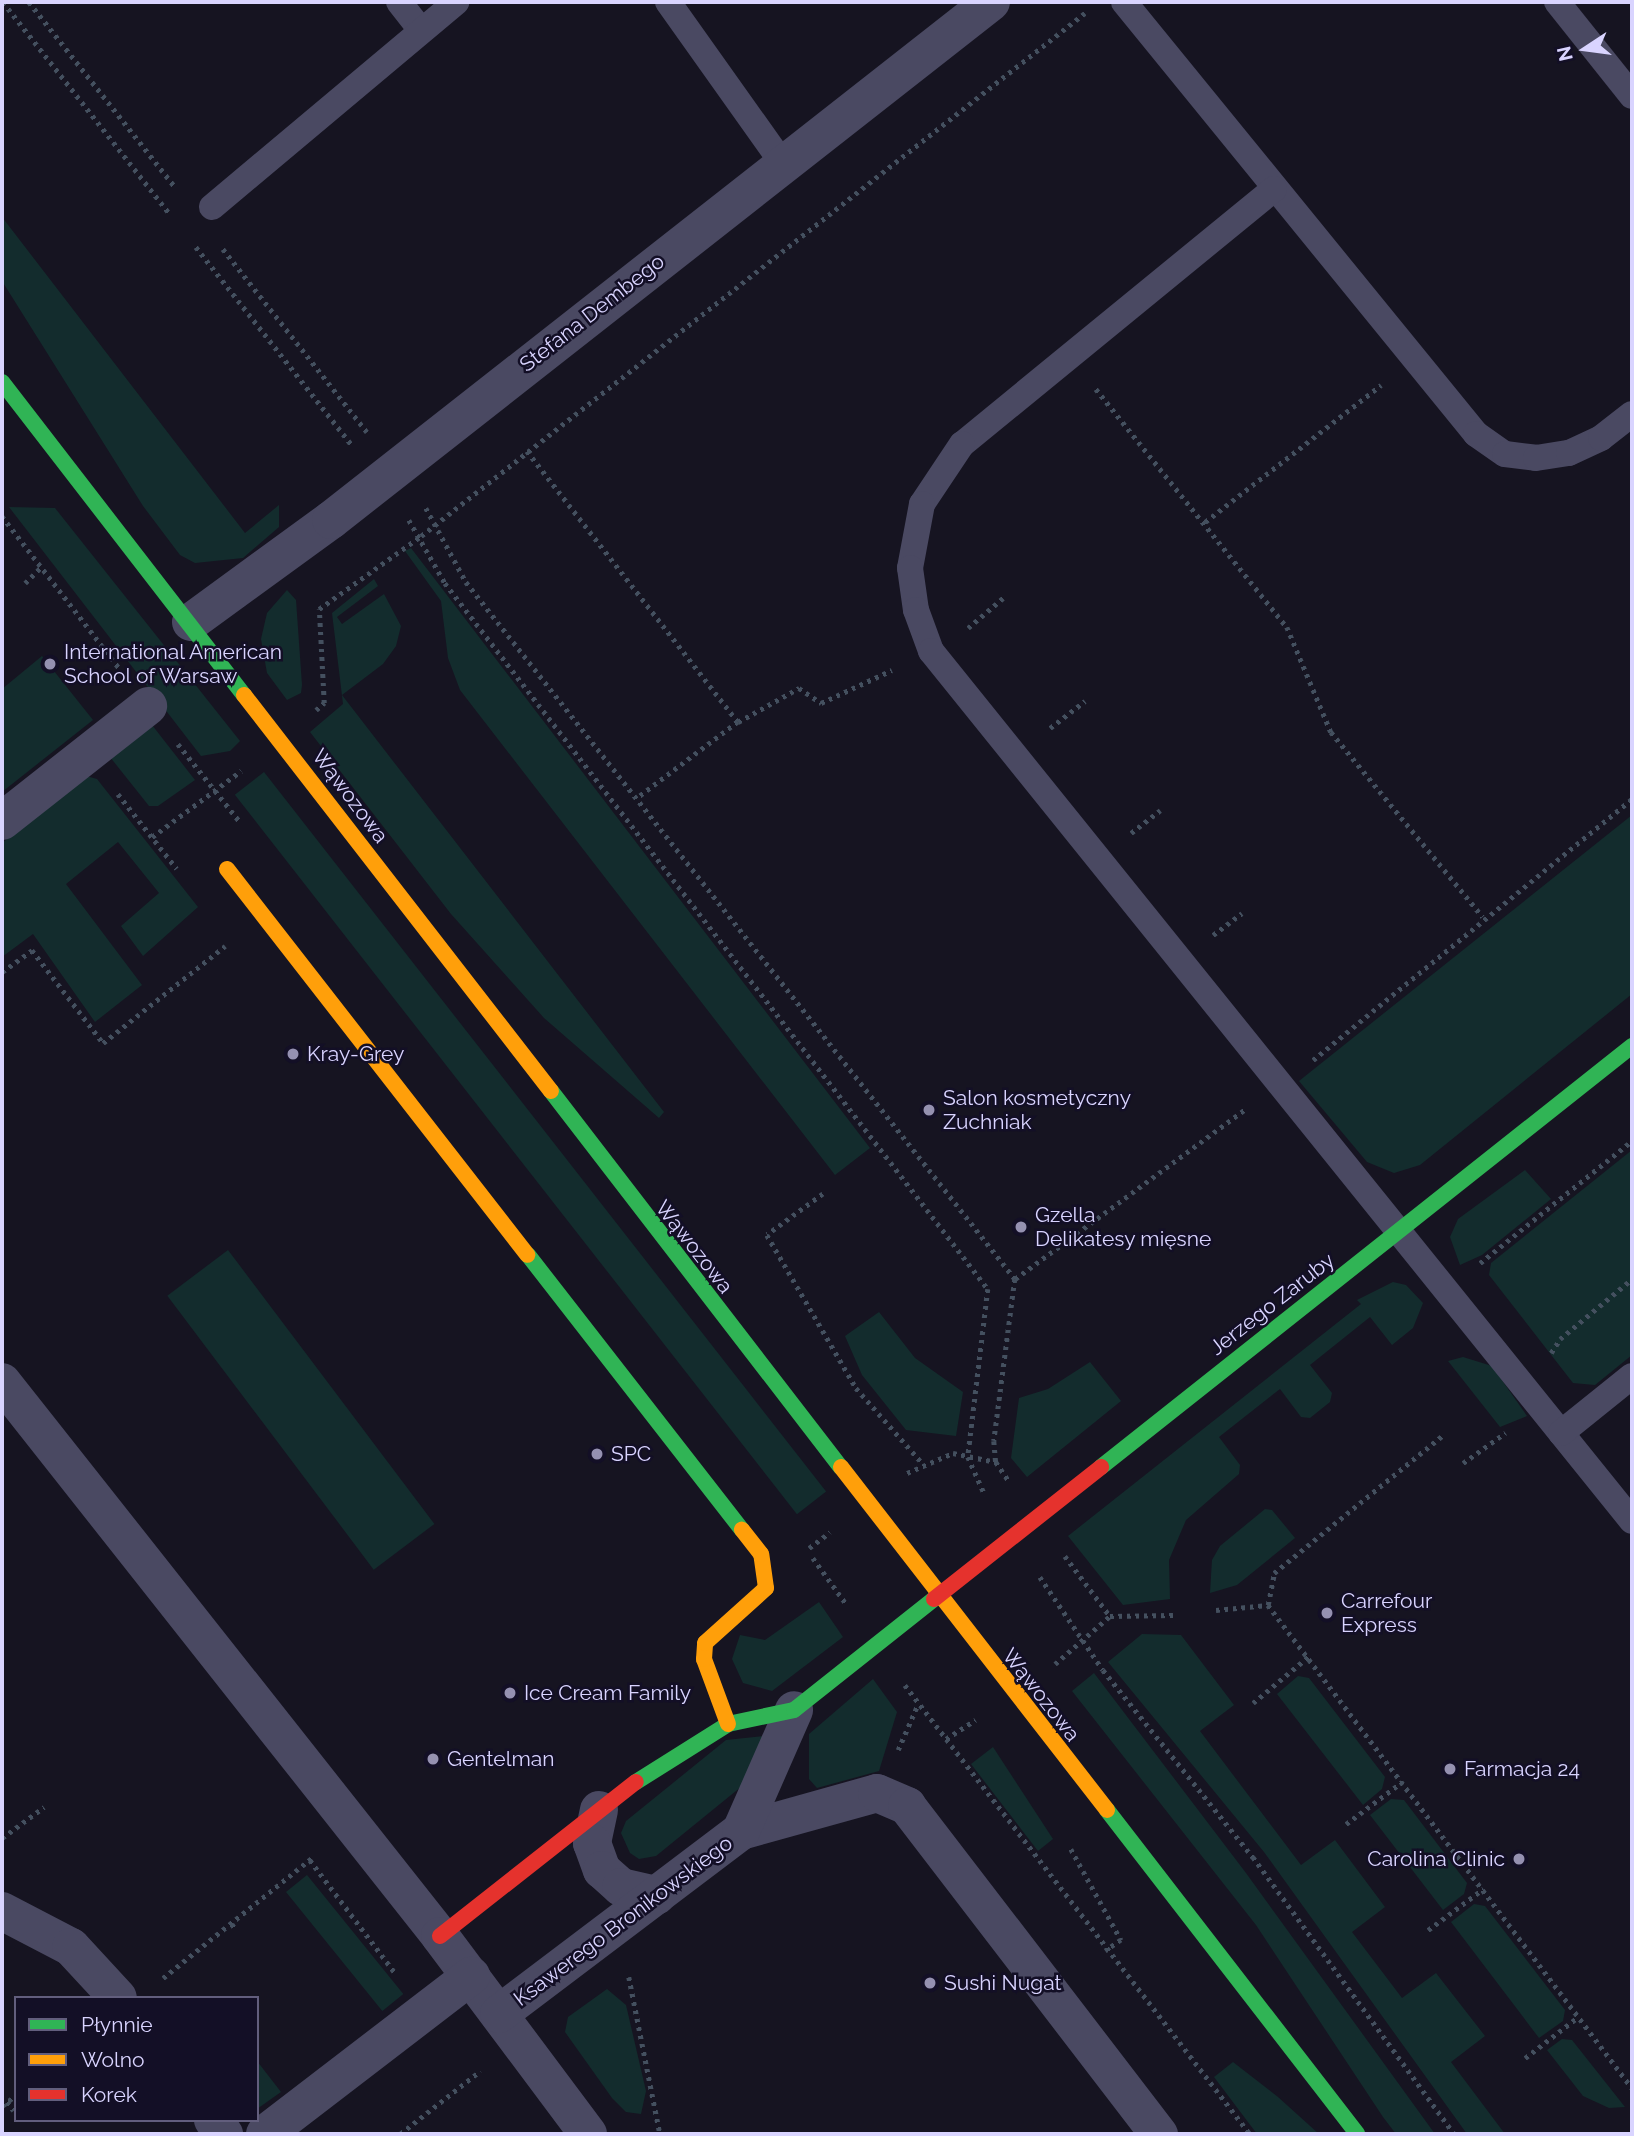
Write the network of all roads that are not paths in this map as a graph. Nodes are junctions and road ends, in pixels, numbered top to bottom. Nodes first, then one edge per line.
1 (398, 2) edge
2 (456, 2) edge
3 (668, 2) edge
4 (991, 2) edge
5 (1124, 2) edge
6 (1557, 2) edge
7 (421, 30) junction
8 (1632, 96) edge
9 (783, 164) junction
10 (1275, 189) junction
11 (212, 207) dead end
12 (2, 382) edge
13 (1632, 414) edge
14 (191, 622) junction
15 (148, 706) road end
16 (2, 821) edge
17 (227, 869) dead end
18 (1632, 1046) edge
19 (1398, 1232) junction
20 (1632, 1376) edge
21 (2, 1382) edge
22 (1555, 1425) junction
23 (1632, 1521) edge
24 (936, 1593) junction
25 (794, 1710) junction
26 (728, 1724) junction
27 (599, 1811) junction
28 (741, 1831) junction
29 (657, 1895) junction
30 (2, 1911) edge
31 (440, 1936) junction
32 (471, 1976) junction
33 (116, 1996) edge
34 (499, 2014) junction
35 (265, 2134) edge
36 (588, 2134) edge
37 (1159, 2134) edge
38 (1357, 2134) edge

1 - 7 lane
2 - 7 lane
3 - 9 lane
4 - 9 street, Stefana Dembego
5 - 10 lane
6 - 8 lane
7 - 11 lane
9 - 14 street, Stefana Dembego
10 - 13 lane
10 - 19 lane
12 - 14 street, Wąwozowa
14 - 24 street, Wąwozowa
15 - 16 street
17 - 26 street
18 - 19 street, Jerzego Zaruby
19 - 22 lane
19 - 24 street, Jerzego Zaruby
20 - 22 lane
21 - 31 street
22 - 23 lane
24 - 25 street, Ksawerego Bronikowskiego
24 - 38 street, Wąwozowa
25 - 26 street, Ksawerego Bronikowskiego
25 - 28 street, Ksawerego Bronikowskiego
26 - 27 street, Ksawerego Bronikowskiego
27 - 29 street
27 - 31 street, Ksawerego Bronikowskiego
28 - 29 street, Ksawerego Bronikowskiego
28 - 37 street
29 - 34 street, Ksawerego Bronikowskiego
30 - 33 street
31 - 32 street
32 - 34 street
32 - 35 street
34 - 36 street

